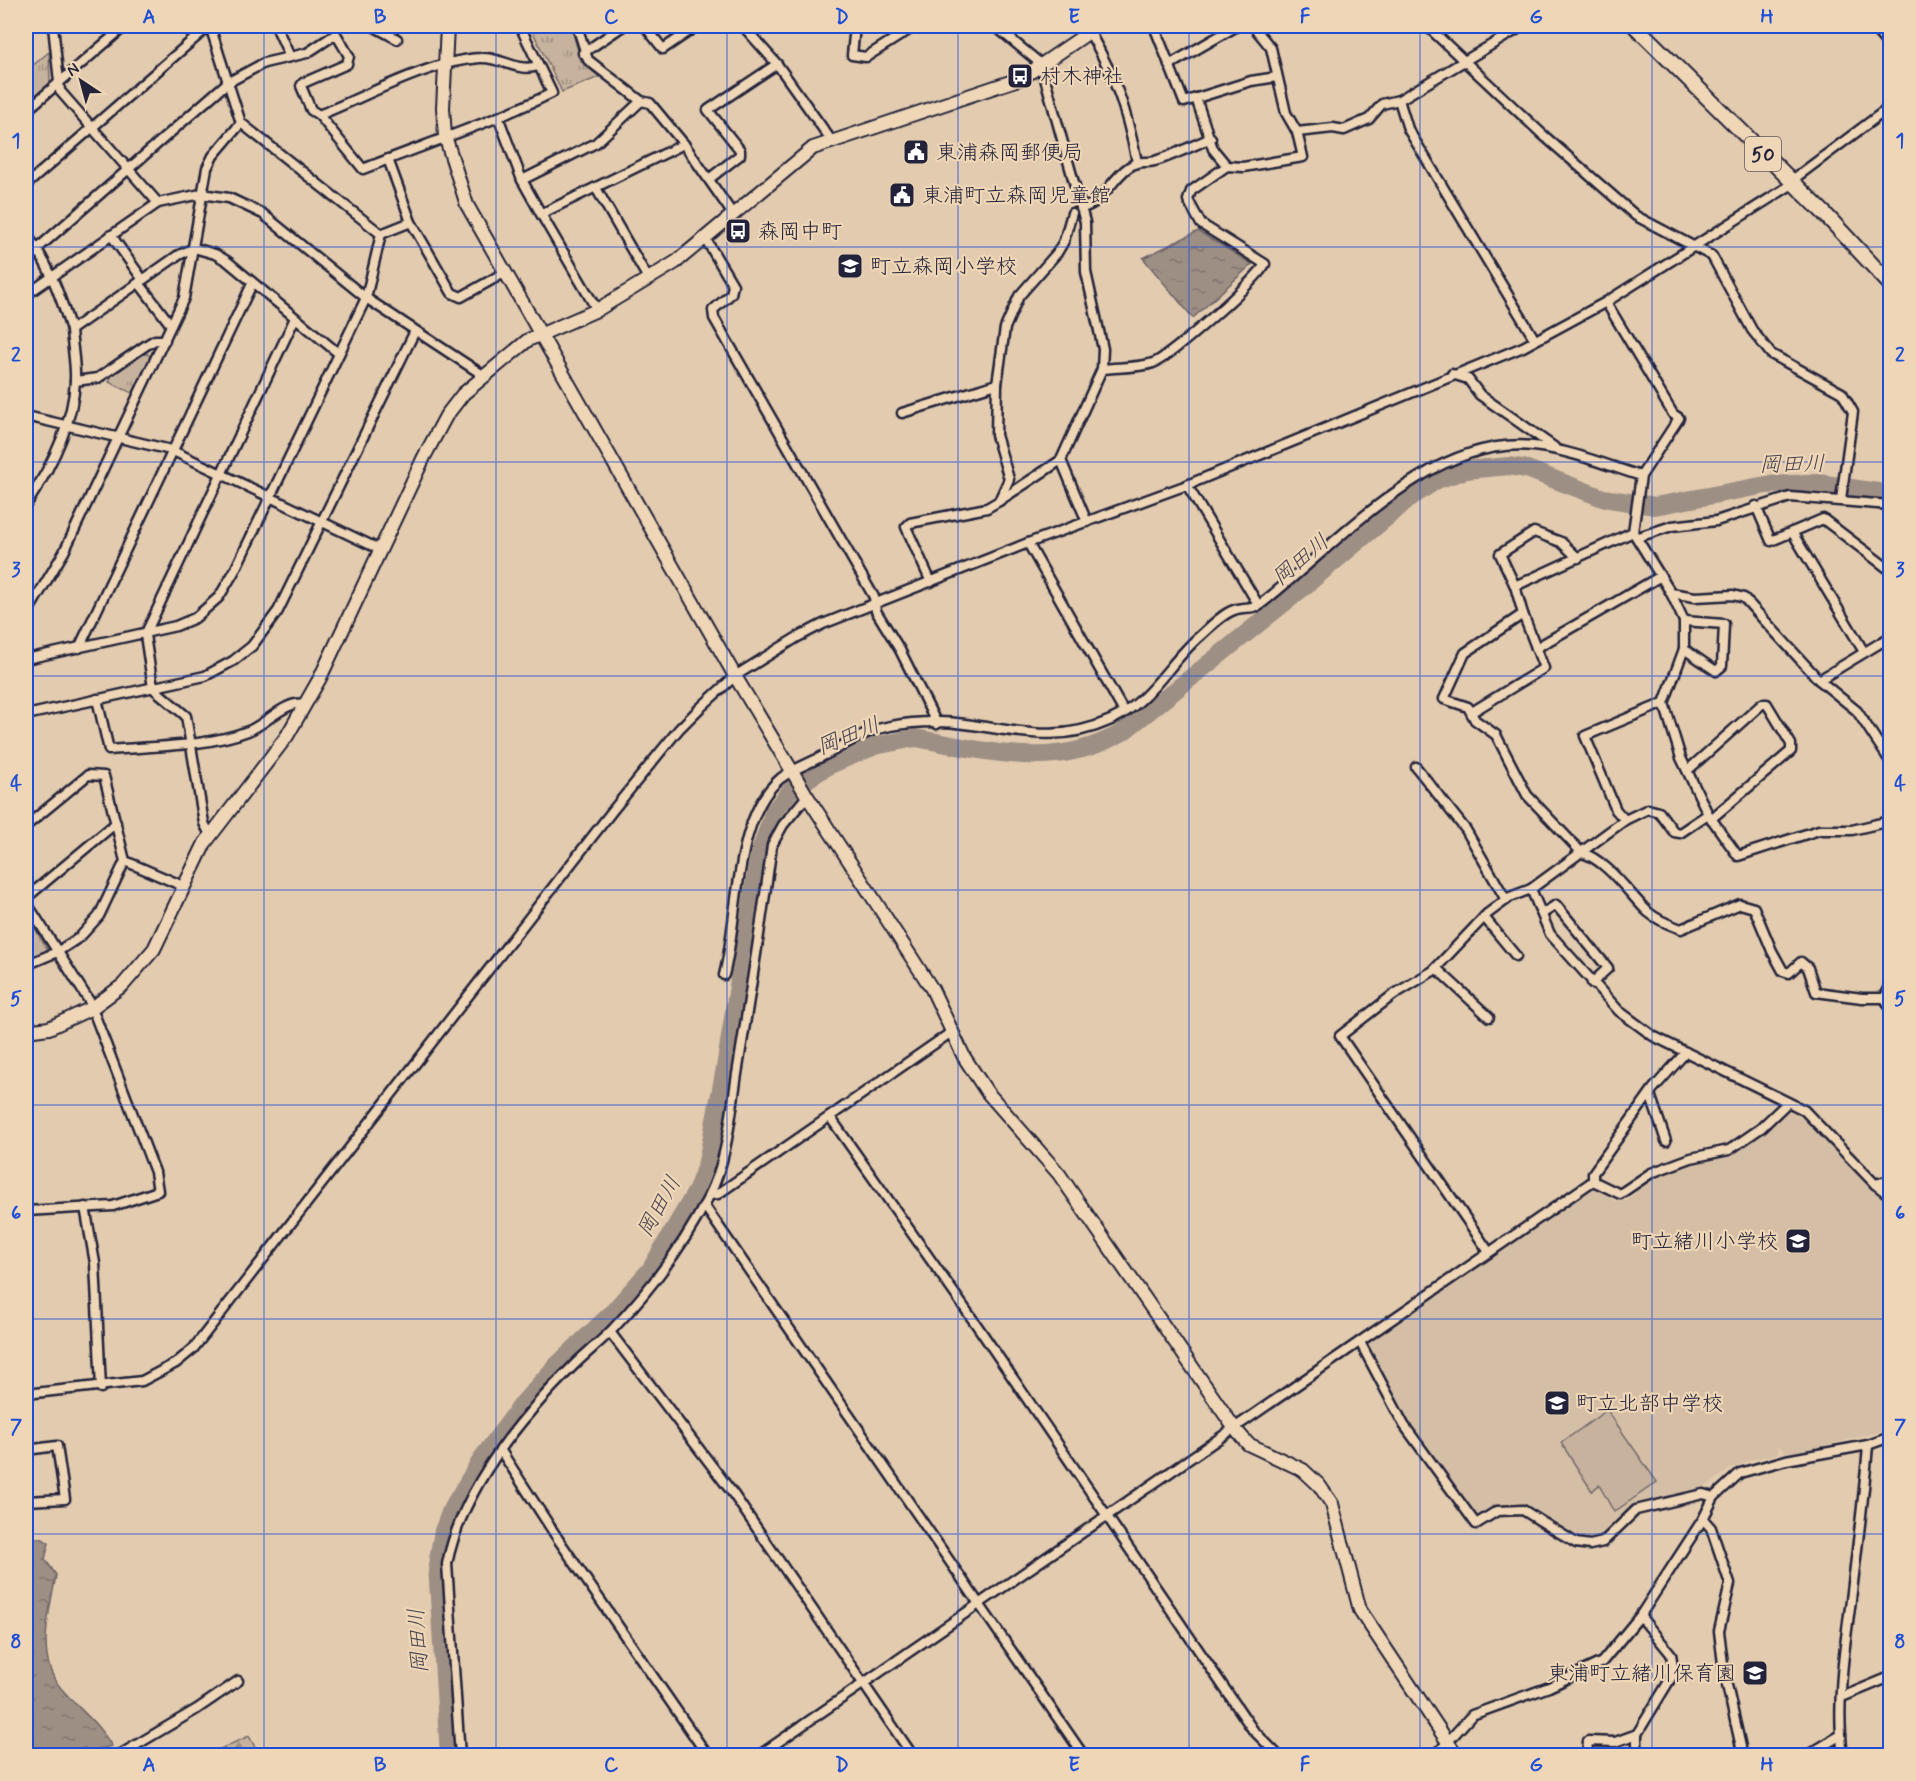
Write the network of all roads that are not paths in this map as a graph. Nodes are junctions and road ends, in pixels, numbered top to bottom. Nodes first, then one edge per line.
1 (53, 26) edge
2 (125, 26) edge
3 (210, 26) edge
4 (276, 26) edge
5 (373, 26) edge
6 (447, 26) edge
7 (520, 26) edge
8 (577, 26) edge
9 (622, 26) edge
10 (645, 26) edge
11 (697, 26) edge
12 (743, 26) edge
13 (855, 26) edge
14 (915, 26) edge
15 (995, 26) edge
16 (1154, 26) edge
17 (1237, 26) edge
18 (1253, 26) edge
19 (1427, 26) edge
20 (1523, 26) edge
21 (1635, 26) edge
22 (1872, 26) edge
23 (1094, 29) edge
24 (397, 39) dead end
25 (1890, 46) edge
26 (583, 52) junction
27 (290, 57) junction
28 (1464, 62) junction
29 (445, 63) junction
30 (777, 64) junction
31 (1041, 64) junction
32 (1169, 65) junction
33 (538, 66) junction
34 (1277, 77) junction
35 (58, 83) junction
36 (227, 83) junction
37 (1196, 98) junction
38 (1399, 100) junction
39 (641, 101) junction
40 (1890, 106) edge
41 (26, 111) edge
42 (320, 116) junction
43 (499, 119) junction
44 (241, 123) junction
45 (92, 127) junction
46 (1297, 132) junction
47 (445, 136) junction
48 (1211, 138) junction
49 (831, 140) junction
50 (684, 144) junction
51 (388, 159) junction
52 (1137, 162) junction
53 (1227, 166) junction
54 (129, 168) junction
55 (709, 179) junction
56 (522, 180) junction
57 (1792, 182) junction
58 (26, 185) edge
59 (596, 188) junction
60 (201, 194) junction
61 (158, 203) junction
62 (1081, 208) junction
63 (732, 213) junction
64 (1072, 213) dead end
65 (541, 214) junction
66 (411, 222) junction
67 (26, 234) edge
68 (381, 234) junction
69 (111, 235) junction
70 (705, 238) junction
71 (1694, 246) junction
72 (194, 248) junction
73 (37, 249) junction
74 (504, 273) junction
75 (52, 276) junction
76 (649, 280) junction
77 (141, 281) junction
78 (252, 284) junction
79 (1890, 284) edge
80 (26, 295) edge
81 (366, 298) junction
82 (1606, 302) junction
83 (597, 310) junction
84 (295, 318) junction
85 (171, 325) junction
86 (70, 330) junction
87 (415, 331) junction
88 (538, 334) junction
89 (165, 340) junction
90 (1535, 340) junction
91 (338, 353) junction
92 (1102, 369) junction
93 (1452, 374) junction
94 (483, 375) junction
95 (75, 381) junction
96 (997, 384) junction
97 (902, 413) dead end
98 (26, 416) edge
99 (66, 426) junction
100 (117, 438) junction
101 (1556, 449) junction
102 (171, 450) junction
103 (1061, 459) junction
104 (221, 473) junction
105 (1641, 476) junction
106 (1187, 485) junction
107 (270, 497) junction
108 (1841, 500) junction
109 (999, 501) junction
110 (26, 505) edge
111 (1890, 505) edge
112 (1756, 506) junction
113 (321, 520) junction
114 (1088, 522) junction
115 (1792, 532) junction
116 (1636, 535) junction
117 (1028, 543) junction
118 (381, 550) junction
119 (1578, 558) junction
120 (1890, 570) edge
121 (1661, 576) junction
122 (931, 582) junction
123 (1515, 586) junction
124 (1671, 593) junction
125 (875, 605) junction
126 (1259, 606) junction
127 (1523, 614) junction
128 (26, 615) edge
129 (1684, 621) junction
130 (145, 634) junction
131 (1890, 637) edge
132 (79, 648) junction
133 (1536, 648) junction
134 (1684, 649) junction
135 (1864, 652) junction
136 (26, 659) edge
137 (735, 676) junction
138 (1819, 680) junction
139 (153, 688) junction
140 (97, 699) junction
141 (1664, 703) junction
142 (305, 704) junction
143 (1124, 712) junction
144 (1472, 712) junction
145 (26, 715) edge
146 (937, 724) junction
147 (190, 743) junction
148 (1890, 761) edge
149 (1416, 767) dead end
150 (1688, 770) junction
151 (793, 772) junction
152 (807, 796) junction
153 (1709, 817) junction
154 (1625, 820) junction
155 (1890, 821) edge
156 (116, 823) junction
157 (26, 826) edge
158 (210, 835) junction
159 (1582, 853) junction
160 (125, 861) junction
161 (183, 886) junction
162 (1531, 889) junction
163 (26, 900) edge
164 (1506, 900) junction
165 (1542, 914) junction
166 (1484, 918) junction
167 (57, 952) junction
168 (1516, 956) dead end
169 (26, 965) edge
170 (1436, 968) junction
171 (724, 975) dead end
172 (1592, 983) junction
173 (1890, 983) edge
174 (1885, 998) junction
175 (92, 1007) junction
176 (1890, 1008) edge
177 (1489, 1017) dead end
178 (26, 1031) edge
179 (953, 1031) junction
180 (1686, 1052) junction
181 (1650, 1094) junction
182 (1787, 1103) junction
183 (830, 1117) junction
184 (1666, 1140) dead end
185 (1593, 1179) dead end
186 (1890, 1180) edge
187 (1875, 1184) junction
188 (710, 1195) junction
189 (1890, 1200) edge
190 (704, 1205) junction
191 (85, 1207) junction
192 (26, 1211) edge
193 (1489, 1252) junction
194 (610, 1332) junction
195 (1360, 1342) junction
196 (101, 1388) junction
197 (26, 1394) edge
198 (1235, 1429) junction
199 (1890, 1437) edge
200 (1868, 1445) junction
201 (26, 1449) edge
202 (501, 1451) junction
203 (1714, 1497) junction
204 (26, 1501) edge
205 (1106, 1518) junction
206 (1703, 1519) junction
207 (979, 1606) junction
208 (1640, 1616) junction
209 (1890, 1677) edge
210 (238, 1681) dead end
211 (862, 1684) junction
212 (1842, 1697) junction
213 (1637, 1734) junction
214 (1841, 1735) junction
215 (1447, 1742) junction
216 (111, 1755) edge
217 (460, 1755) edge
218 (708, 1755) edge
219 (758, 1755) edge
220 (913, 1755) edge
221 (1084, 1755) edge
222 (1280, 1755) edge
223 (1436, 1755) edge
224 (1457, 1755) edge
225 (1587, 1755) edge
226 (1636, 1755) edge
227 (1736, 1755) edge
228 (1806, 1755) edge
229 (1843, 1755) edge

1 - 35 street
2 - 35 street
3 - 36 street
3 - 45 street
4 - 27 street
5 - 24 street
6 - 29 street
7 - 33 street
8 - 26 street
9 - 26 street
10 - 11 street
12 - 30 street
13 - 14 street
15 - 31 street
16 - 32 street
17 - 32 street
18 - 34 street
19 - 28 street
20 - 28 street
21 - 57 main road, 50
22 - 25 street
23 - 31 street
23 - 52 street
26 - 39 street
27 - 36 street
27 - 42 street
28 - 38 street
28 - 71 street
29 - 33 street
29 - 42 street
29 - 47 street
30 - 49 street
30 - 55 street
31 - 49 street
31 - 62 street
32 - 37 street
33 - 43 street
34 - 37 street
34 - 46 street
35 - 41 street
35 - 45 street
36 - 44 street
36 - 54 street
37 - 48 street
38 - 46 street
38 - 90 street
39 - 50 street
39 - 56 street
40 - 57 street
42 - 51 street
43 - 47 street
43 - 56 street
44 - 60 street
44 - 68 street
45 - 54 street
45 - 58 street
46 - 53 street
47 - 51 street
47 - 74 street
48 - 52 street
48 - 53 street
49 - 63 street
50 - 55 street
50 - 59 street
51 - 66 street
52 - 62 street
53 - 92 street
54 - 61 street
54 - 73 street
55 - 63 street
56 - 65 street
57 - 71 street
57 - 79 main road, 50
59 - 65 street
59 - 76 street
60 - 61 street
60 - 72 street
60 - 81 street
61 - 69 street
62 - 92 street
63 - 70 street
64 - 96 street
65 - 83 street
66 - 68 street
66 - 74 street
67 - 73 street
68 - 81 street
69 - 75 street
69 - 77 street
70 - 76 street
70 - 125 street
71 - 82 street
71 - 108 street
72 - 77 street
72 - 78 street
72 - 85 street
73 - 75 street
74 - 88 street
75 - 80 street
75 - 86 street
76 - 83 street
77 - 85 street
77 - 86 street
78 - 84 street
78 - 102 street
81 - 87 street
81 - 91 street
82 - 90 street
82 - 105 street
83 - 88 street
84 - 91 street
84 - 104 street
85 - 89 street
86 - 95 street
87 - 94 street
87 - 113 street
88 - 94 street
88 - 137 street
89 - 95 street
89 - 100 street
90 - 93 street
91 - 107 street
92 - 103 street
93 - 101 street
93 - 106 street
94 - 118 street
95 - 99 street
96 - 97 street
96 - 109 street
98 - 99 street
99 - 100 street
99 - 110 street
100 - 102 street
100 - 128 street
101 - 105 street
101 - 126 street
102 - 104 street
102 - 132 street
103 - 109 street
103 - 114 street
104 - 107 street
104 - 130 street
105 - 116 street
106 - 114 street
106 - 126 street
107 - 113 street
107 - 130 street
108 - 111 street
108 - 112 street
109 - 122 street
112 - 115 street
112 - 116 street
113 - 118 street
113 - 139 street
114 - 117 street
115 - 120 street
115 - 135 street
116 - 119 street
116 - 121 street
117 - 122 street
117 - 143 street
118 - 142 street
119 - 123 street
119 - 123 street
121 - 124 street
121 - 133 street
122 - 125 street
123 - 127 street
124 - 129 street
124 - 138 street
125 - 137 street
125 - 146 street
126 - 143 street
127 - 133 street
127 - 144 street
129 - 134 street
129 - 134 street
130 - 132 street
130 - 139 street
131 - 135 street
132 - 136 street
133 - 144 street
134 - 141 street
135 - 138 street
137 - 151 street
137 - 196 street
138 - 148 street
139 - 140 street
139 - 147 street
140 - 145 street
140 - 147 street
141 - 150 street
141 - 154 street
142 - 147 street
142 - 158 street
143 - 146 street
144 - 159 street
146 - 151 street
147 - 158 street
149 - 164 street
150 - 153 street
150 - 153 street
151 - 152 street
151 - 171 street
152 - 179 street
152 - 188 street
153 - 154 street
153 - 155 street
154 - 159 street
156 - 157 street
156 - 160 street
156 - 163 street
158 - 161 street
159 - 162 street
159 - 174 street
160 - 161 street
160 - 167 street
161 - 175 street
162 - 164 street
162 - 165 street
163 - 167 street
164 - 166 street
165 - 172 street
165 - 172 street
166 - 168 street
166 - 170 street
167 - 169 street
167 - 175 street
170 - 177 street
170 - 193 street
172 - 180 street
173 - 174 street
174 - 176 street
175 - 178 street
175 - 191 street
179 - 183 street
179 - 198 street
180 - 181 street
180 - 182 street
181 - 184 street
181 - 185 street
182 - 187 street
182 - 193 street
183 - 188 street
183 - 205 street
186 - 187 street
187 - 189 street
188 - 190 street
190 - 194 street
190 - 207 street
191 - 192 street
191 - 196 street
193 - 195 street
194 - 202 street
194 - 211 street
195 - 198 street
195 - 203 street
196 - 197 street
198 - 205 street
198 - 215 street
199 - 200 street
200 - 203 street
200 - 212 street
201 - 204 street
202 - 217 street
202 - 218 street
203 - 206 street
205 - 207 street
205 - 222 street
206 - 208 street
206 - 227 street
207 - 211 street
207 - 221 street
208 - 213 street
208 - 215 street
209 - 212 street
210 - 216 street
211 - 219 street
211 - 220 street
212 - 214 street
213 - 225 street
213 - 226 street
214 - 228 street
214 - 229 street
215 - 223 street
215 - 224 street

